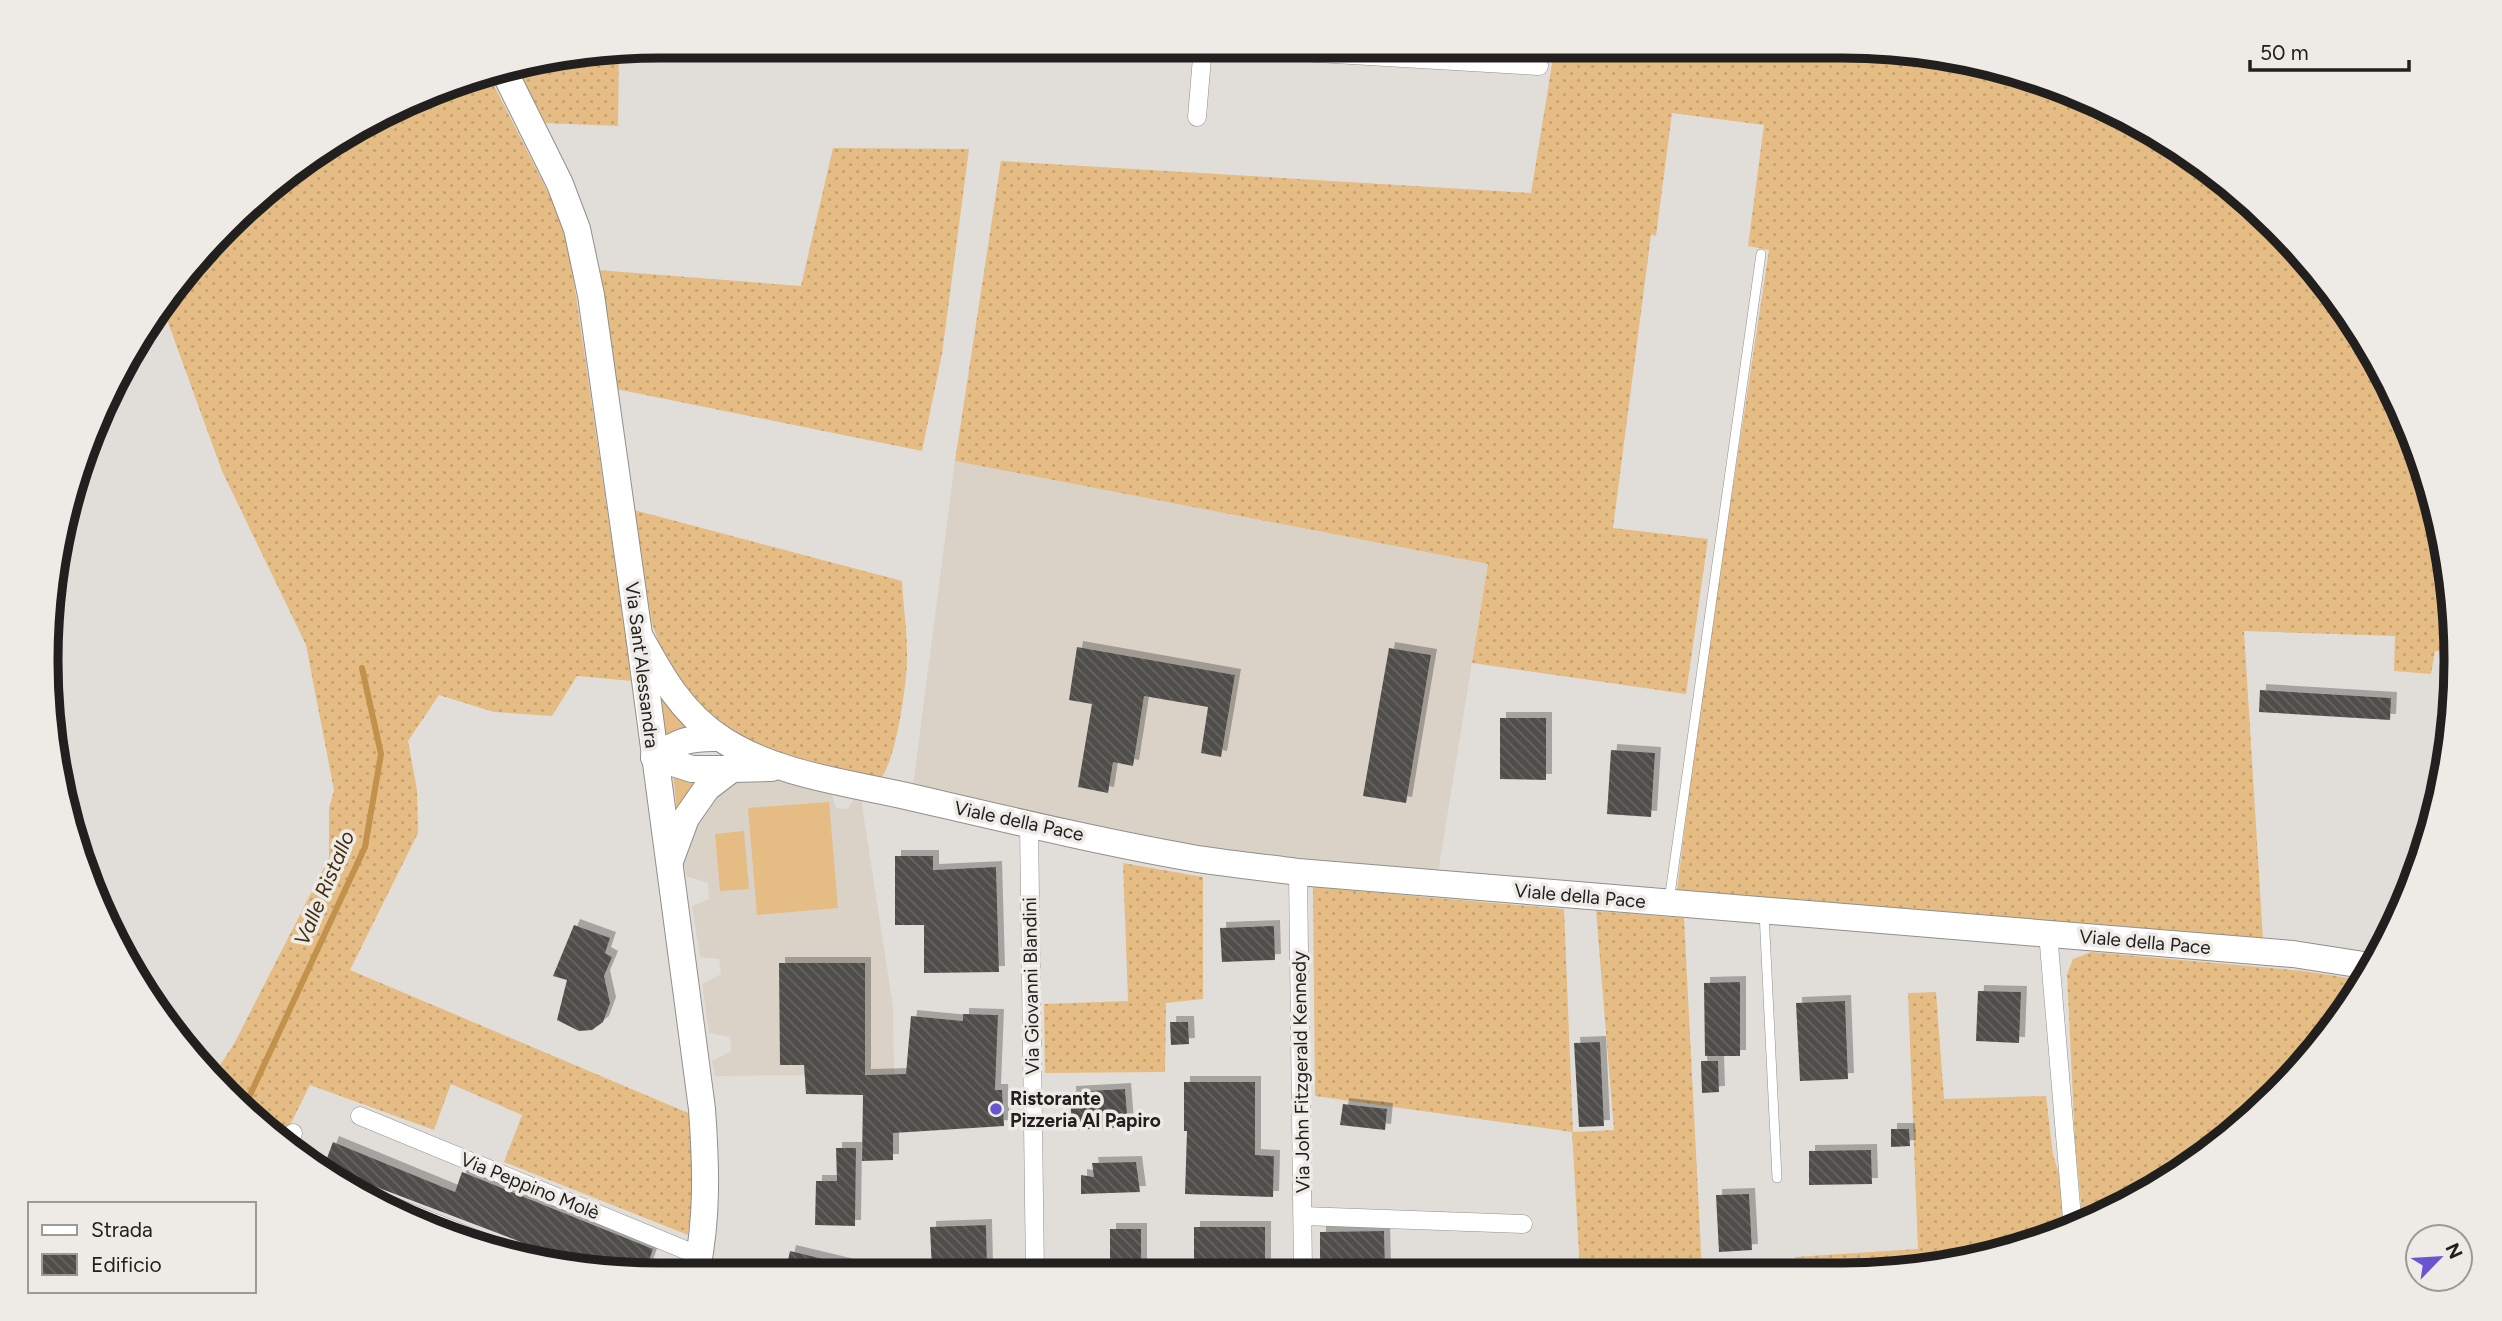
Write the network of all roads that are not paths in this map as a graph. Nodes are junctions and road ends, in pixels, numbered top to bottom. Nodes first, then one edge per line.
1 (1200, 58) edge
2 (1414, 58) edge
3 (1539, 65) dead end
4 (507, 77) edge
5 (1197, 117) dead end
6 (1761, 254) dead end
7 (639, 635) junction
8 (720, 737) junction
9 (654, 757) junction
10 (732, 769) junction
11 (797, 771) junction
12 (1029, 824) junction
13 (669, 864) junction
14 (1298, 872) junction
15 (1669, 903) junction
16 (1764, 910) junction
17 (2048, 933) junction
18 (2361, 965) edge
19 (360, 1116) dead end
20 (1777, 1178) dead end
21 (1303, 1216) junction
22 (2072, 1217) edge
23 (1523, 1224) dead end
24 (693, 1263) edge
25 (698, 1263) edge
26 (1035, 1263) edge
27 (1303, 1263) edge

1 - 5 street
2 - 3 street
4 - 7 street, Via Sant'Alessandra
6 - 15 lane
7 - 8 street
7 - 9 street, Via Sant'Alessandra
8 - 9 street
8 - 11 street
9 - 10 street
9 - 13 street, Via Sant'Alessandra
10 - 11 street
10 - 13 street
11 - 12 street, Viale della Pace
12 - 14 street, Viale della Pace
12 - 26 street, Via Giovanni Blandini
13 - 25 street, Via Sant'Alessandra
14 - 15 street, Viale della Pace
14 - 21 street, Via John Fitzgerald Kennedy
15 - 16 street, Viale della Pace
16 - 17 street, Viale della Pace
16 - 20 lane
17 - 18 street, Viale della Pace
17 - 22 street
19 - 24 street, Via Peppino Molè
21 - 23 street
21 - 27 street, Via John Fitzgerald Kennedy

